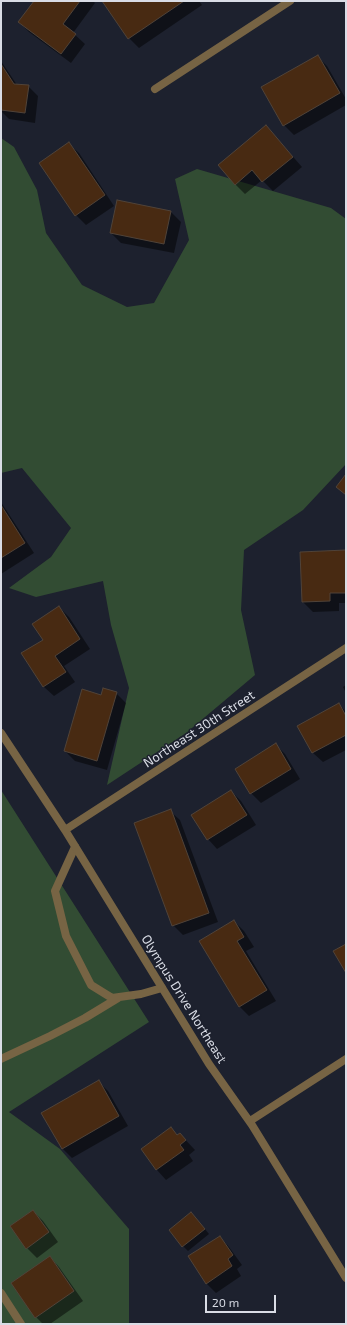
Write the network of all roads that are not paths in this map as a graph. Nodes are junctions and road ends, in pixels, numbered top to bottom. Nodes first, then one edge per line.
1 (290, 1) edge
2 (155, 89) dead end
3 (346, 648) edge
4 (1, 733) edge
5 (65, 830) junction
6 (75, 847) junction
7 (162, 988) junction
8 (121, 997) junction
9 (1, 1059) edge
10 (346, 1059) edge
11 (250, 1121) junction
12 (346, 1278) edge
13 (1, 1293) edge
14 (21, 1324) edge

1 - 2 street
3 - 5 street, Northeast 30th Street
4 - 5 street, Olympus Drive Northeast
5 - 6 street, Olympus Drive Northeast
6 - 7 street, Olympus Drive Northeast
6 - 8 street
7 - 8 street
7 - 11 street, Olympus Drive Northeast
8 - 9 street
10 - 11 street
11 - 12 street, Olympus Drive Northeast
13 - 14 street

